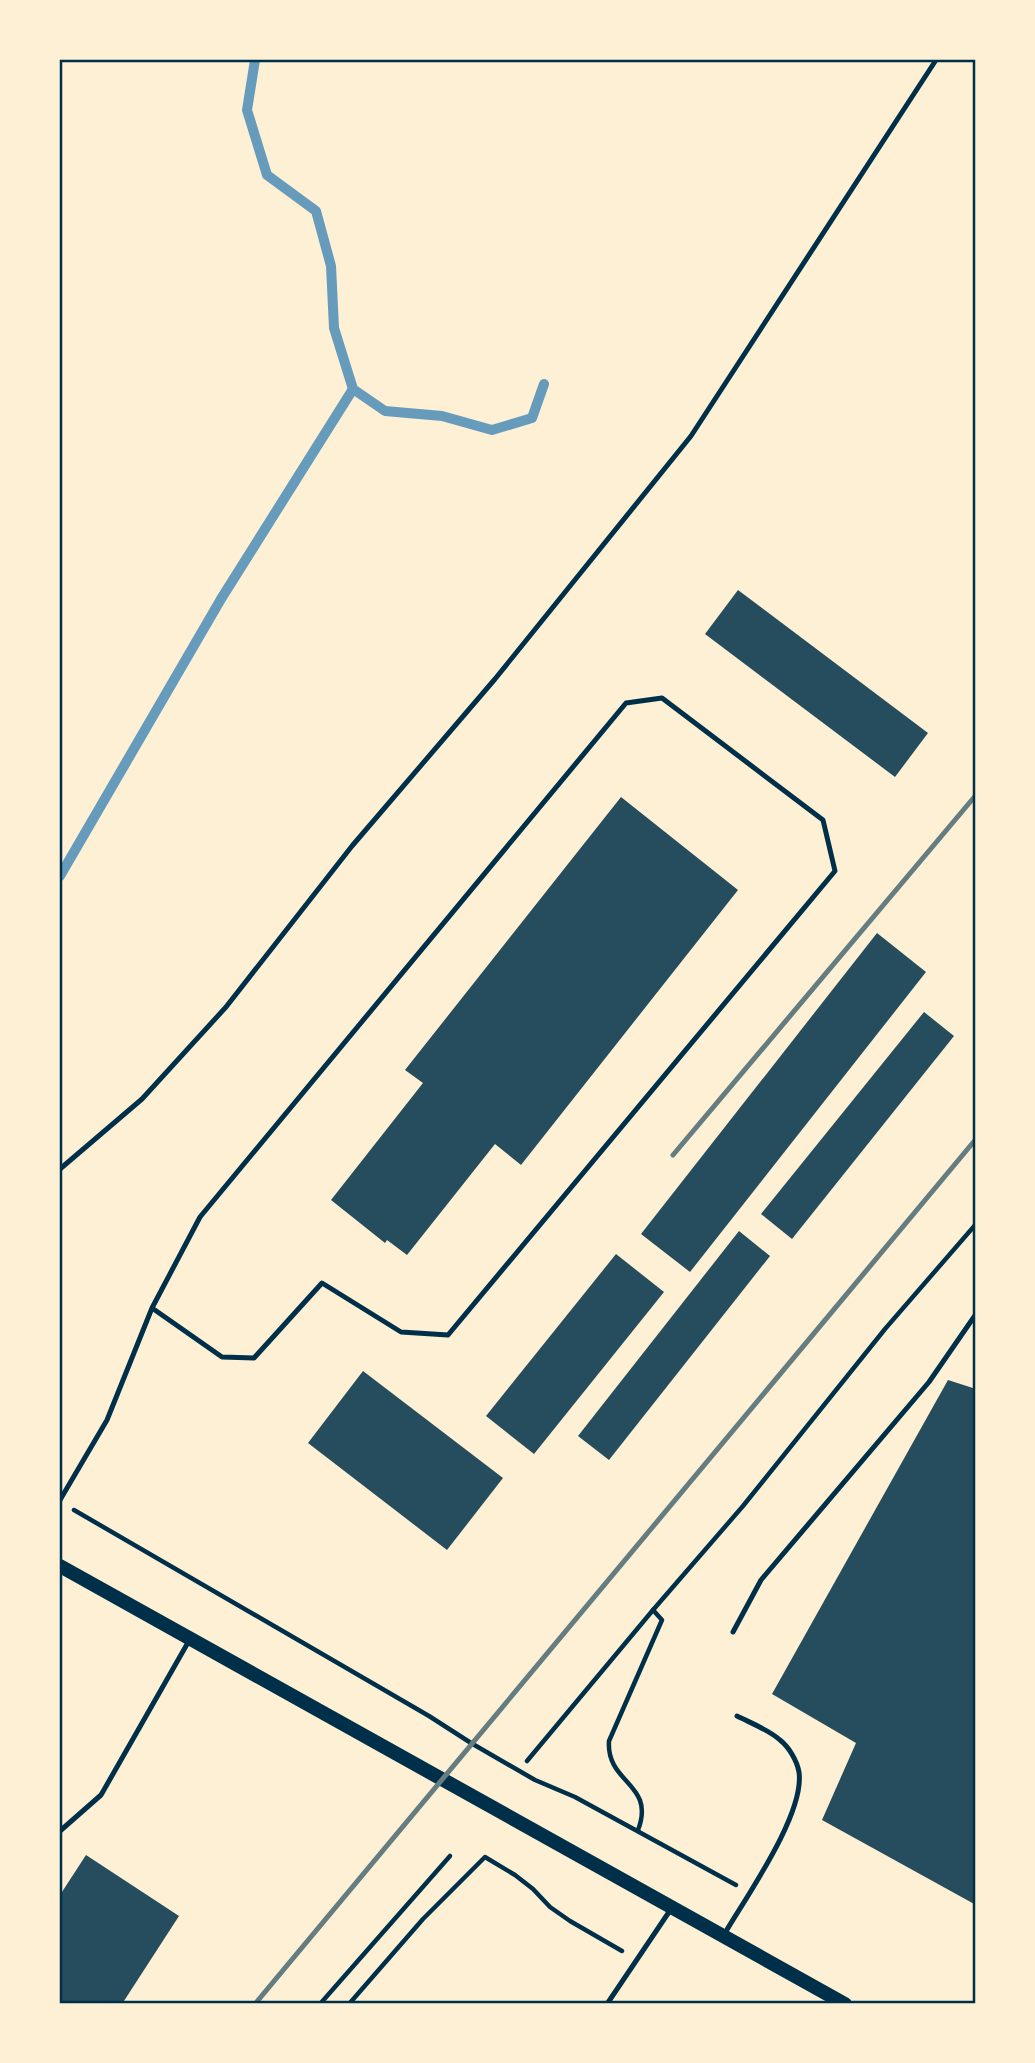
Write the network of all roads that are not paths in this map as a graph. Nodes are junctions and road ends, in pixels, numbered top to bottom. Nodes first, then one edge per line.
1 (936, 60) edge
2 (60, 1169) edge
3 (152, 1307) junction
4 (975, 1314) edge
5 (60, 1500) edge
6 (60, 1566) edge
7 (733, 1632) dead end
8 (190, 1639) junction
9 (737, 1716) dead end
10 (60, 1831) edge
11 (673, 1907) junction
12 (724, 1935) junction
13 (607, 2004) edge
14 (845, 2004) edge

1 - 2 lane
3 - 3 lane
3 - 5 lane
4 - 7 lane
6 - 8 main road
8 - 10 lane
8 - 11 main road
9 - 12 lane
11 - 12 main road
11 - 13 lane
12 - 14 main road

